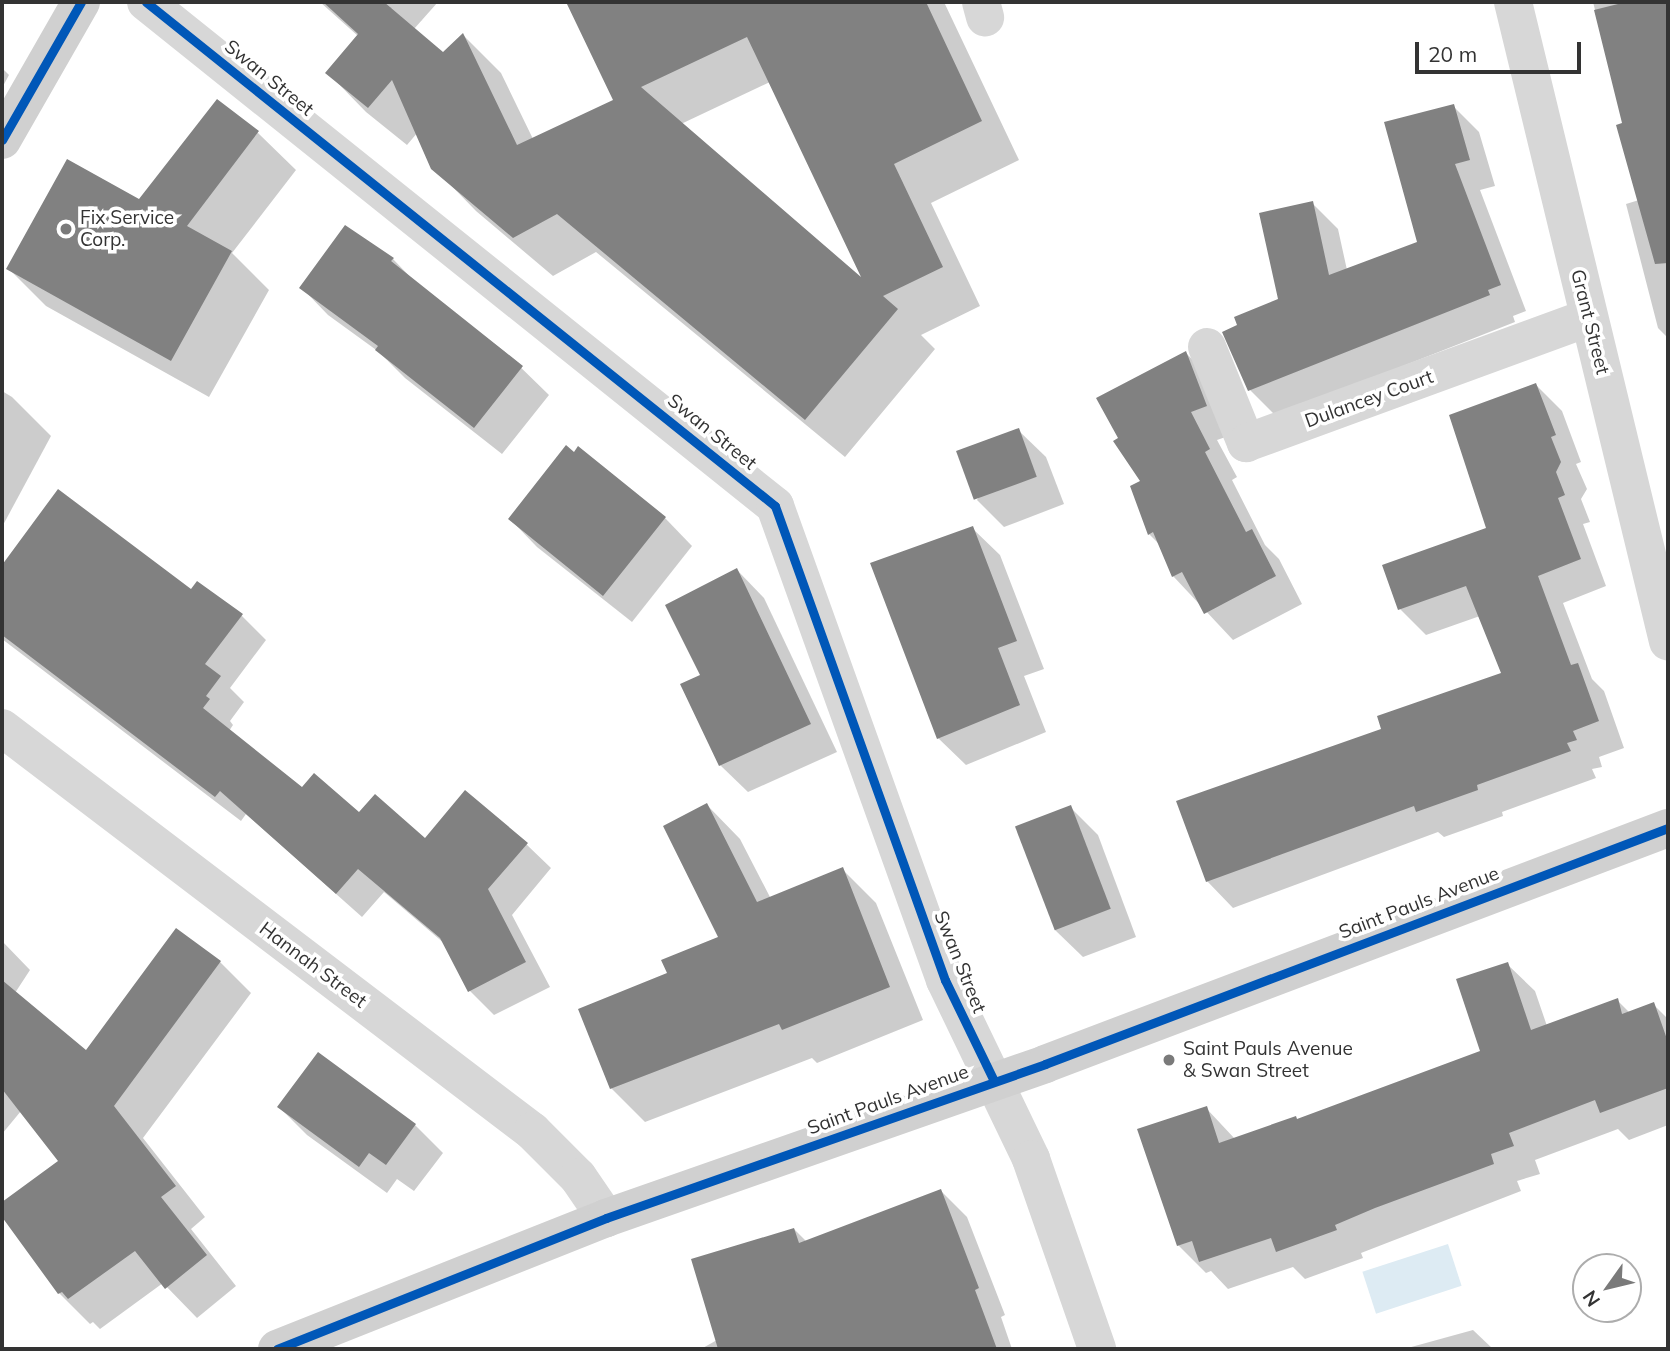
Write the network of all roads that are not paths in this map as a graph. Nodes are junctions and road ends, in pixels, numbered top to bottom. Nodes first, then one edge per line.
1 (81, 2) edge
2 (146, 2) edge
3 (1513, 2) edge
4 (2, 140) edge
5 (1588, 318) junction
6 (1208, 347) dead end
7 (1668, 641) edge
8 (2, 728) edge
9 (1668, 828) edge
10 (994, 1081) junction
11 (606, 1218) junction
12 (277, 1349) edge
13 (1097, 1349) edge

1 - 4 main road
2 - 10 street, Swan Street
3 - 5 street, Grant Street
5 - 6 street, Dulancey Court
5 - 7 street, Grant Street
8 - 11 street, Hannah Street
9 - 10 main road, Saint Pauls Avenue
10 - 11 main road, Saint Pauls Avenue
10 - 13 street, Swan Street
11 - 12 main road, Saint Pauls Avenue

